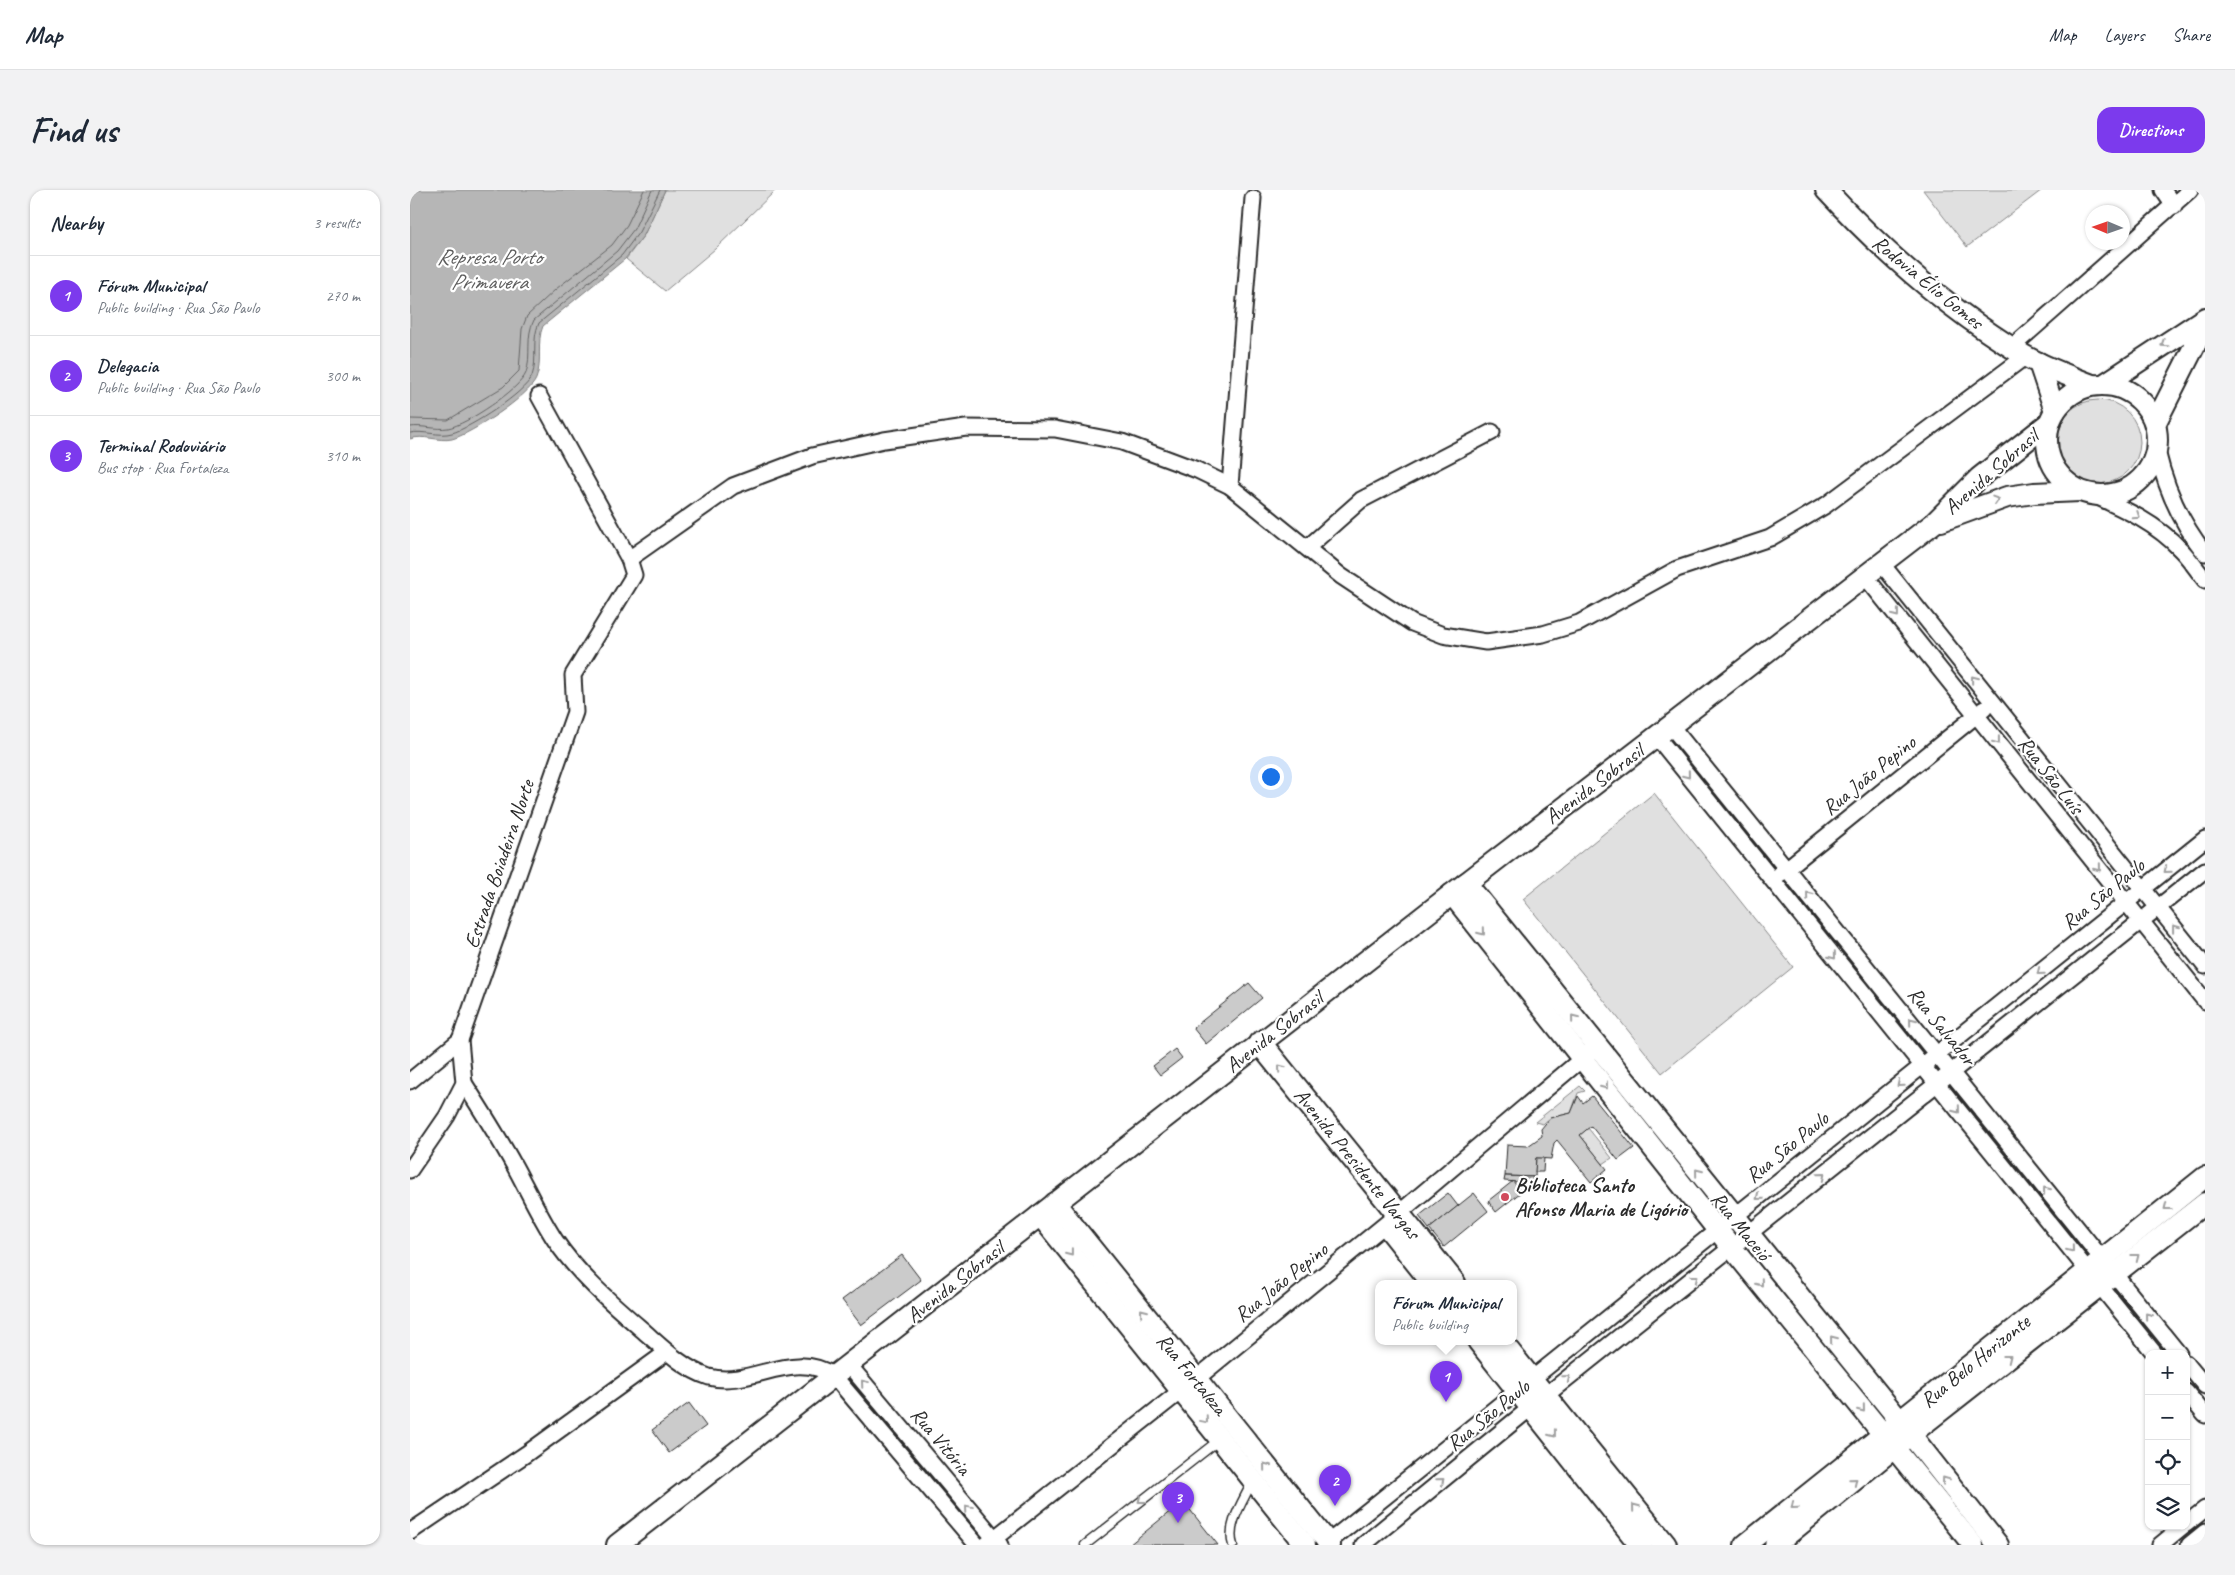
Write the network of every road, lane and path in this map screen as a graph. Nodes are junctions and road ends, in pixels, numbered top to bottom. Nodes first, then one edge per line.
1 (1826, 190) edge
2 (2163, 190) edge
3 (2190, 190) edge
4 (1253, 198) dead end
5 (2174, 206) junction
6 (2205, 318) edge
7 (2205, 325) edge
8 (2026, 355) junction
9 (2097, 385) junction
10 (539, 396) dead end
11 (2052, 417) junction
12 (2155, 424) junction
13 (1492, 432) dead end
14 (2156, 451) junction
15 (1230, 486) junction
16 (2086, 493) junction
17 (1934, 523) junction
18 (2200, 537) edge
19 (1306, 548) junction
20 (2205, 553) edge
21 (631, 564) junction
22 (1873, 570) junction
23 (2205, 580) edge
24 (1992, 702) junction
25 (1976, 715) junction
26 (1664, 731) junction
27 (2088, 820) junction
28 (2071, 835) junction
29 (2205, 839) edge
30 (1788, 868) junction
31 (2205, 870) edge
32 (1772, 881) junction
33 (1459, 888) junction
34 (2144, 889) junction
35 (2126, 903) junction
36 (2158, 908) junction
37 (2141, 922) junction
38 (2084, 937) junction
39 (2098, 956) junction
40 (2205, 966) edge
41 (2011, 995) junction
42 (1891, 996) junction
43 (2205, 1000) edge
44 (1876, 1010) junction
45 (2026, 1012) junction
46 (460, 1040) junction
47 (1254, 1048) junction
48 (1590, 1052) junction
49 (1938, 1053) junction
50 (1922, 1067) junction
51 (1951, 1070) junction
52 (410, 1082) edge
53 (464, 1083) junction
54 (1935, 1083) junction
55 (1864, 1113) junction
56 (1878, 1130) junction
57 (2003, 1136) junction
58 (1989, 1149) junction
59 (1669, 1152) junction
60 (410, 1170) edge
61 (1787, 1175) junction
62 (2205, 1177) edge
63 (1802, 1192) junction
64 (2205, 1203) edge
65 (1048, 1209) junction
66 (1734, 1217) junction
67 (1392, 1219) junction
68 (1718, 1230) junction
69 (1749, 1235) junction
70 (1732, 1248) junction
71 (2100, 1272) junction
72 (1100, 1275) junction
73 (1658, 1278) junction
74 (1431, 1280) edge
75 (1451, 1280) edge
76 (1673, 1295) junction
77 (1801, 1299) junction
78 (1785, 1314) junction
79 (1596, 1327) junction
80 (1159, 1332) junction
81 (1610, 1344) junction
82 (1143, 1345) junction
83 (1483, 1345) edge
84 (1502, 1345) edge
85 (2153, 1350) edge
86 (2175, 1350) edge
87 (667, 1352) junction
88 (1848, 1357) junction
89 (2190, 1368) edge
90 (841, 1370) junction
91 (1831, 1371) junction
92 (1196, 1379) junction
93 (2205, 1386) edge
94 (1180, 1391) junction
95 (1531, 1393) junction
96 (2188, 1395) edge
97 (2205, 1415) edge
98 (1906, 1428) junction
99 (1228, 1433) junction
100 (912, 1440) junction
101 (1454, 1442) junction
102 (1888, 1442) junction
103 (898, 1452) junction
104 (1468, 1458) junction
105 (1253, 1480) junction
106 (1400, 1485) junction
107 (1283, 1502) junction
108 (1416, 1502) junction
109 (1954, 1506) junction
110 (2205, 1509) edge
111 (2190, 1521) edge
112 (2179, 1530) edge
113 (410, 1532) edge
114 (2205, 1532) edge
115 (1772, 1540) edge
116 (993, 1543) edge
117 (1328, 1544) edge
118 (617, 1545) edge
119 (976, 1545) edge
120 (1085, 1545) edge
121 (1233, 1545) edge
122 (1304, 1545) edge
123 (1363, 1545) edge
124 (1641, 1545) edge
125 (1665, 1545) edge
126 (1745, 1545) edge
127 (1973, 1545) edge
128 (1998, 1545) edge
129 (2160, 1545) edge
130 (2189, 1545) edge

1 - 8 street, Rodovia Élio Gomes
2 - 5 street
3 - 5 street
4 - 15 street
5 - 8 street
6 -> 9 street
7 - 12 street
8 - 9 street, Rodovia Élio Gomes
8 - 11 street
8 - 19 street
9 - 11 street
9 - 12 street
10 - 21 street
11 - 16 street
11 - 17 street, Avenida Sobrasil
12 - 14 street
13 - 19 street
14 - 16 street
14 - 18 street
15 - 19 street
15 - 21 street
17 -> 16 street, Avenida Sobrasil
16 -> 23 street
17 - 22 street, Avenida Sobrasil
18 - 20 street
21 - 46 street, Estrada Boiadeira Norte
24 -> 22 street, Rua São Luís
22 -> 25 street, Rua São Luís
22 - 26 street, Avenida Sobrasil
24 - 25 street, Rua João Pepino
24 - 27 street, Rua São Luís
25 -> 28 street, Rua São Luís
25 - 30 street, Rua João Pepino
26 - 30 street, Rua Salvador
26 -> 32 street, Rua Salvador
26 - 33 street, Avenida Sobrasil
27 - 28 street
27 - 34 street, Rua São Luís
28 -> 35 street, Rua São Luís
29 -> 34 street, Rua São Paulo
30 - 32 street, Rua João Pepino
42 -> 30 street, Rua Salvador
31 - 36 street, Rua São Paulo
32 -> 44 street, Rua Salvador
33 - 47 street, Avenida Sobrasil
33 - 48 street, Rua Maceió
34 - 35 street, Rua São Paulo
34 - 36 street, Rua São Luís
35 - 37 street, Rua São Luís
35 - 38 street, Rua São Paulo
36 - 37 street, Rua São Paulo
40 -> 36 street, Rua São Luís
37 - 39 street, Rua São Paulo
37 - 43 street, Rua São Luís
38 - 39 street
38 -> 41 street, Rua São Paulo
39 - 45 street, Rua São Paulo
41 - 45 street
41 - 49 street, Rua São Paulo
42 - 44 street
49 -> 42 street, Rua Salvador
44 - 50 street, Rua Salvador
45 - 51 street, Rua São Paulo
46 - 52 street
46 - 53 street, Estrada Boiadeira Norte
47 - 65 street, Avenida Sobrasil
47 - 67 main road, Avenida Presidente Vargas
48 - 59 street, Rua Maceió
48 - 67 street, Rua João Pepino
49 - 50 street, Rua São Paulo
49 - 51 street, Rua Salvador
50 - 54 street, Rua Salvador
50 -> 55 street, Rua São Paulo
51 - 54 street, Rua São Paulo
51 - 57 street, Rua Salvador
53 - 60 street
53 - 87 street
54 - 56 street, Rua São Paulo
54 -> 58 street, Rua Salvador
55 - 56 street
55 - 61 street, Rua São Paulo
63 -> 56 street, Rua São Paulo
57 - 58 street
71 -> 57 street, Rua Salvador
58 -> 71 street, Rua Salvador
66 -> 59 street, Rua Maceió
59 - 68 street, Rua Maceió
61 - 63 street
61 -> 66 street, Rua São Paulo
62 -> 71 street, Rua Belo Horizonte
63 - 69 street, Rua São Paulo
71 -> 64 street, Rua Belo Horizonte
65 - 72 street, Rua Fortaleza
65 - 90 street, Avenida Sobrasil
66 - 68 street, Rua São Paulo
66 - 69 street, Rua Maceió
67 - 74 main road, Avenida Presidente Vargas
67 - 75 main road, Avenida Presidente Vargas
67 - 92 street, Rua João Pepino
68 - 70 street, Rua Maceió
68 - 73 street, Rua São Paulo
69 - 70 street, Rua São Paulo
69 - 77 street, Rua Maceió
76 -> 70 street, Rua São Paulo
70 -> 78 street, Rua Maceió
71 - 85 street, Rua Salvador
86 -> 71 street, Rua Salvador
71 - 98 street, Rua Belo Horizonte
80 -> 72 street, Rua Fortaleza
72 - 82 street, Rua Fortaleza
73 - 76 street
73 - 79 street, Rua São Paulo
76 - 81 street, Rua São Paulo
77 - 78 street
88 -> 77 street, Rua Maceió
78 - 91 street, Rua Maceió
79 - 81 street
79 - 95 street, Rua São Paulo
80 - 82 street
80 - 92 street, Rua Fortaleza
95 -> 81 street, Rua São Paulo
82 - 94 street, Rua Fortaleza
83 - 95 main road
84 - 95 main road
87 - 90 street
87 - 113 street
88 - 91 street
88 - 98 street, Rua Maceió
89 - 93 street
100 -> 90 street, Rua Vitória
90 - 103 street, Rua Vitória
90 - 118 street, Avenida Sobrasil
91 -> 102 street, Rua Maceió
92 - 94 street, Rua João Pepino
92 - 99 street, Rua Fortaleza
94 -> 99 street, Rua Fortaleza
94 - 116 street, Rua João Pepino
95 - 101 street, Rua São Paulo
95 - 104 street, Rua São Paulo
95 -> 124 main road
125 -> 95 main road
96 - 97 street
98 - 102 street, Rua Belo Horizonte
109 -> 98 street, Rua Maceió
99 - 105 street, Rua Fortaleza
107 -> 99 street, Rua Fortaleza
99 -> 120 lane
100 - 103 street
116 -> 100 street, Rua Vitória
101 - 104 street
101 - 106 street, Rua São Paulo
102 - 109 street, Rua Maceió
102 - 115 street, Rua Belo Horizonte
103 - 119 street, Rua Vitória
108 -> 104 street, Rua São Paulo
105 - 107 street, Rua Fortaleza
105 - 121 lane
106 - 108 street
106 - 117 street, Rua São Paulo
107 - 117 street, Rua Fortaleza
107 - 122 street, Rua Fortaleza
108 - 123 street, Rua São Paulo
109 - 127 street, Rua Maceió
109 - 128 street, Rua Maceió
110 - 111 street
112 - 129 street
114 - 130 street
115 - 126 street, Rua Belo Horizonte

